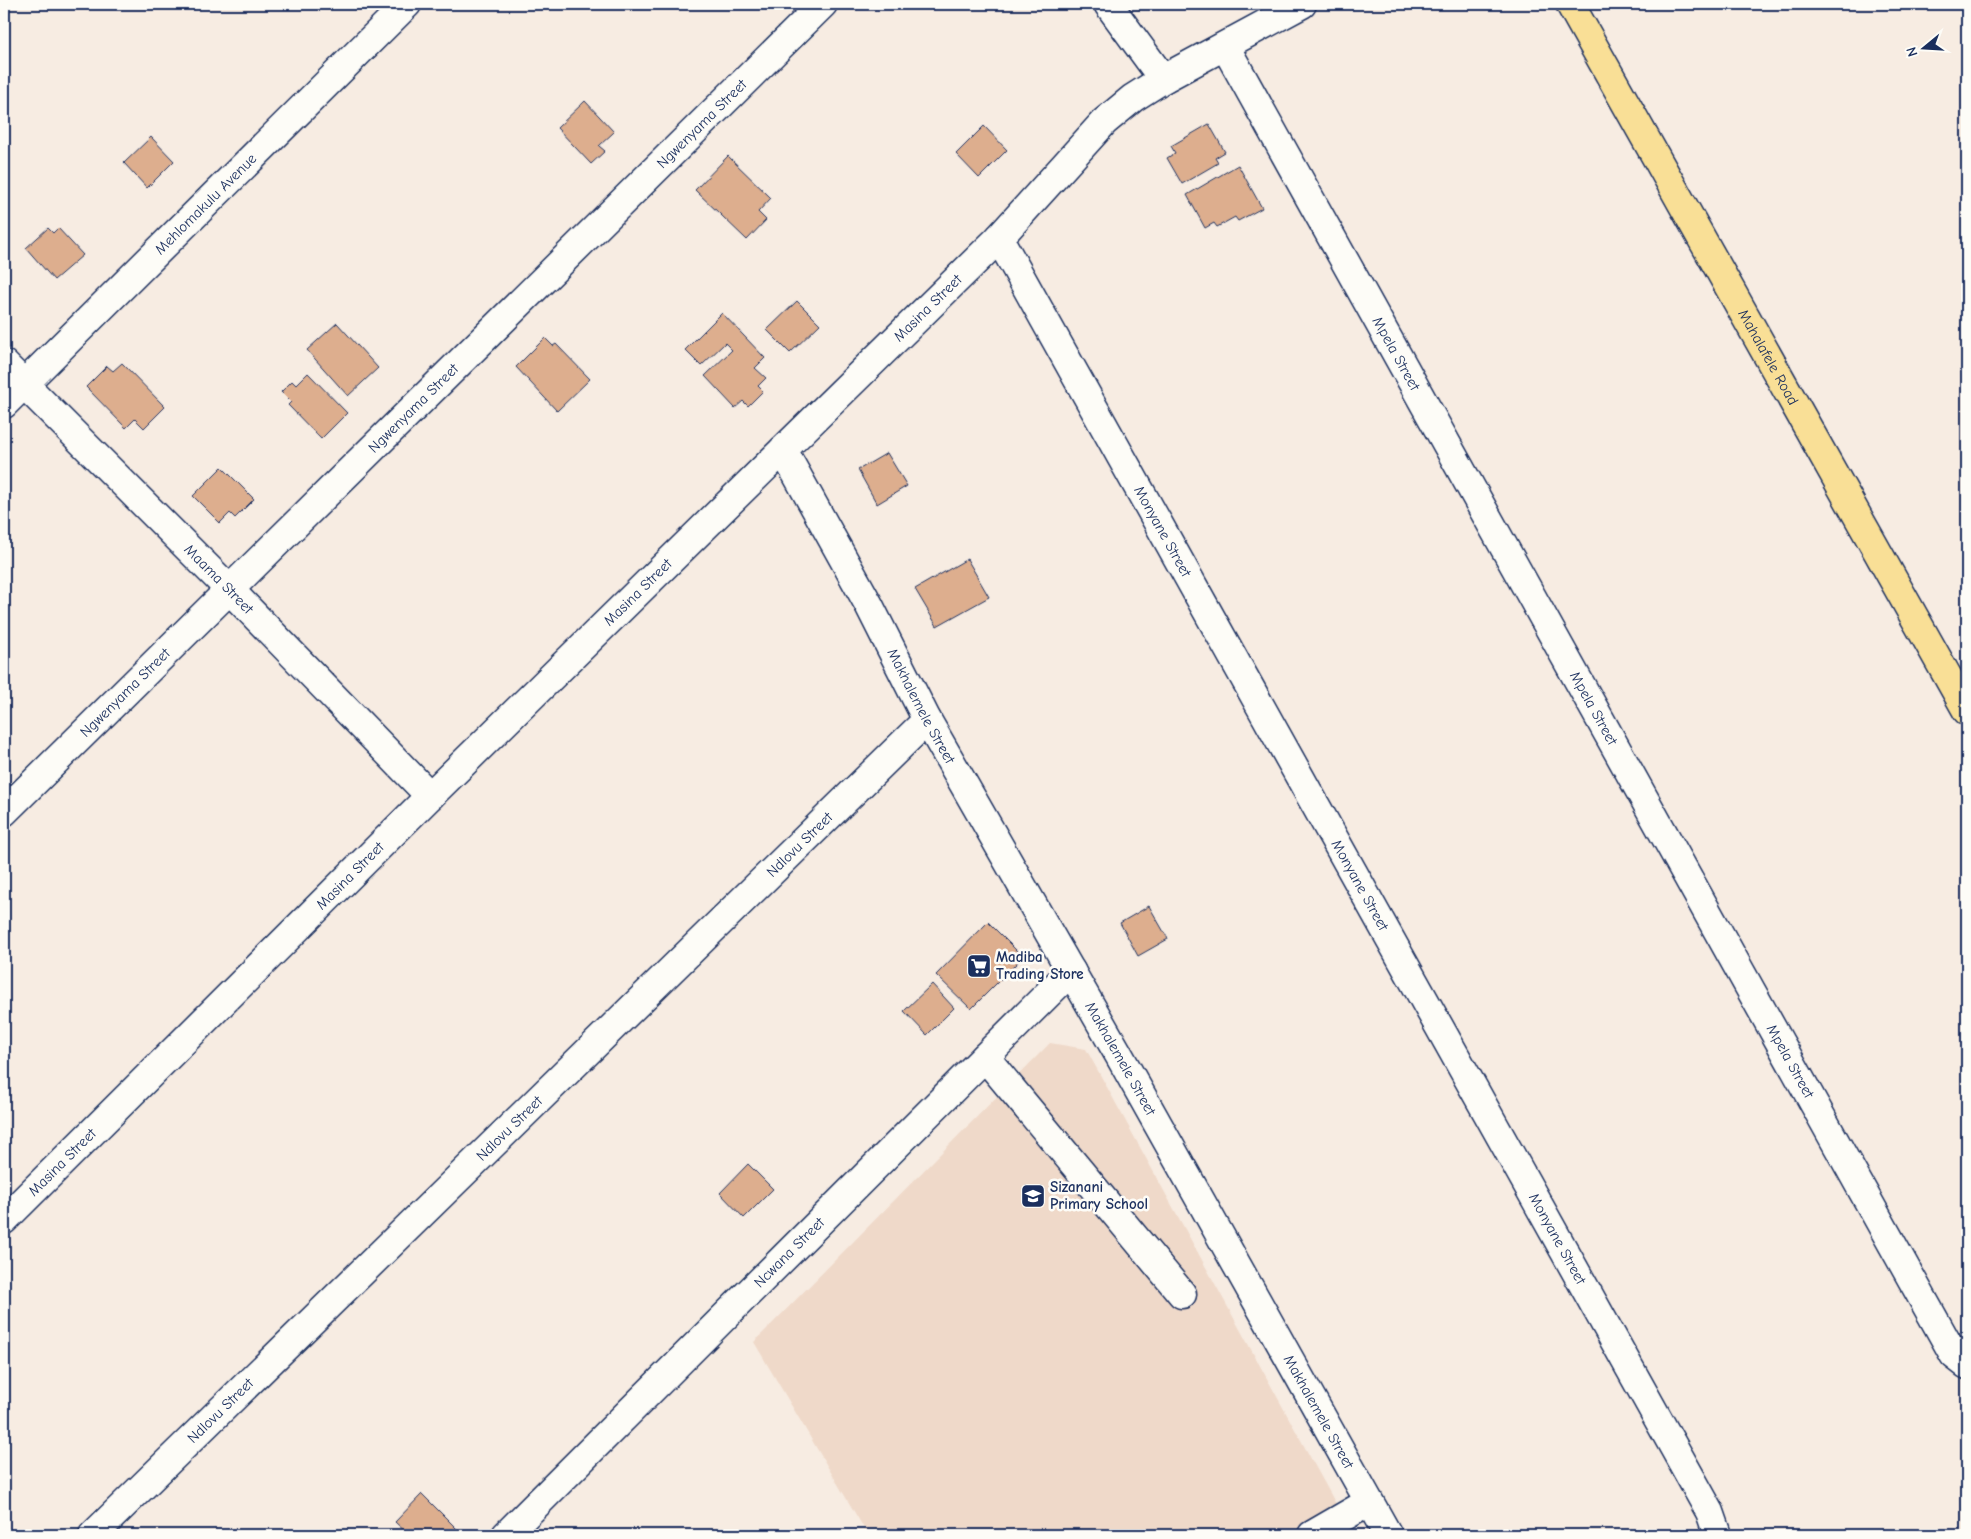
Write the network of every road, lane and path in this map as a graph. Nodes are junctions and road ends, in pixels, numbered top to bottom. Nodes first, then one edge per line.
1 (407, 4) edge
2 (823, 4) edge
3 (1108, 4) edge
4 (1302, 4) edge
5 (1570, 4) edge
6 (1225, 46) junction
7 (1163, 79) junction
8 (999, 238) junction
9 (4, 364) edge
10 (24, 384) junction
11 (4, 404) edge
12 (783, 450) junction
13 (229, 589) junction
14 (1967, 711) edge
15 (927, 720) junction
16 (430, 796) junction
17 (4, 812) edge
18 (1071, 971) junction
19 (985, 1057) junction
20 (4, 1220) edge
21 (1182, 1294) dead end
22 (1967, 1365) edge
23 (1370, 1502) junction
24 (93, 1535) edge
25 (506, 1535) edge
26 (1312, 1535) edge
27 (1388, 1535) edge
28 (1718, 1535) edge

1 - 10 street, Mehlomakulu Avenue
2 - 13 street, Ngwenyama Street
3 - 7 street
4 - 6 street, Masina Street
5 - 14 main road, Mahalafele Road
6 - 7 street, Masina Street
6 - 22 street, Mpela Street
7 - 8 street, Masina Street
8 - 12 street, Masina Street
8 - 28 street, Monyane Street
9 - 10 street, Maama Street
10 - 11 street, Mehlomakulu Avenue
10 - 13 street, Maama Street
12 - 15 street, Makhalemele Street
12 - 16 street, Masina Street
13 - 16 street, Maama Street
13 - 17 street, Ngwenyama Street
15 - 18 street, Makhalemele Street
15 - 24 street, Ndlovu Street
16 - 20 street, Masina Street
18 - 19 street, Ncwana Street
18 - 23 street, Makhalemele Street
19 - 21 street
19 - 25 street, Ncwana Street
23 - 26 street
23 - 27 street, Makhalemele Street

